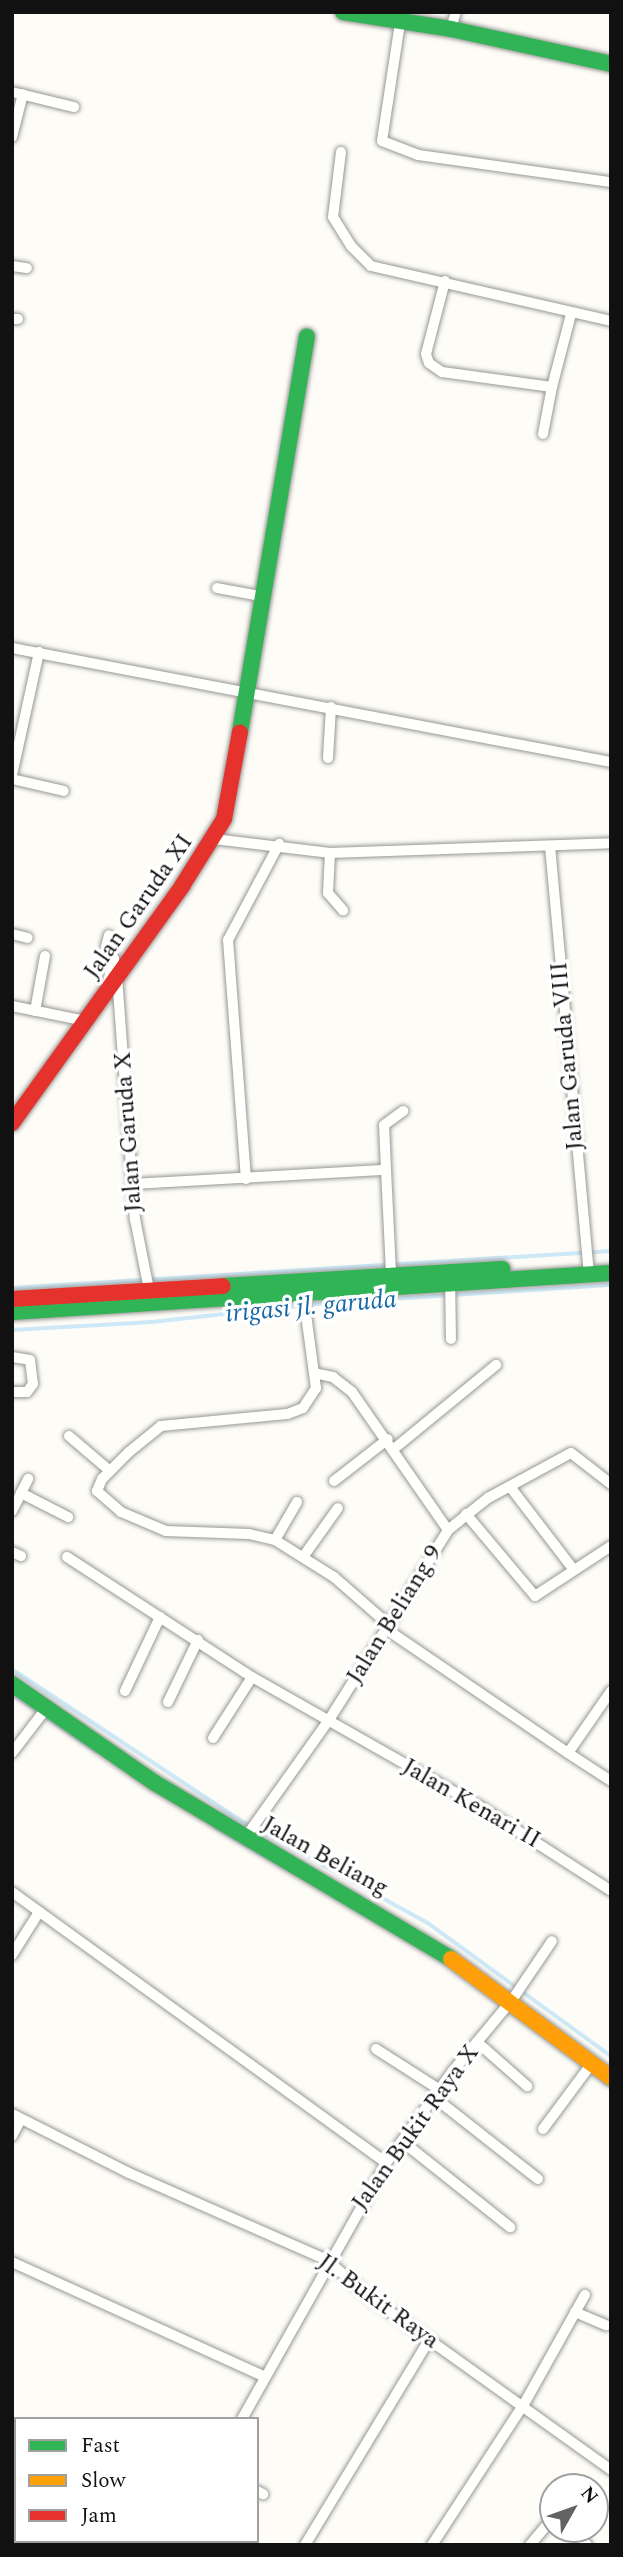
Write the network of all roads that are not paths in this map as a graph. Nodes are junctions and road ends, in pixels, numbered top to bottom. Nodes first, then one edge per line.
1 (343, 12) edge
2 (456, 12) edge
3 (400, 23) junction
4 (451, 29) junction
5 (611, 64) edge
6 (17, 93) edge
7 (74, 107) dead end
8 (12, 137) edge
9 (341, 152) dead end
10 (611, 182) edge
11 (12, 266) edge
12 (27, 268) dead end
13 (445, 281) junction
14 (571, 314) junction
15 (611, 321) edge
16 (307, 337) dead end
17 (552, 387) junction
18 (543, 434) dead end
19 (217, 588) dead end
20 (265, 597) junction
21 (12, 648) edge
22 (38, 652) junction
23 (248, 692) junction
24 (331, 707) junction
25 (328, 758) dead end
26 (611, 762) edge
27 (12, 777) edge
28 (64, 791) dead end
29 (214, 839) junction
30 (611, 843) edge
31 (279, 844) junction
32 (550, 846) junction
33 (330, 853) junction
34 (343, 910) dead end
35 (12, 934) edge
36 (109, 935) dead end
37 (28, 938) dead end
38 (45, 956) dead end
39 (117, 974) junction
40 (104, 996) junction
41 (12, 1006) edge
42 (35, 1011) junction
43 (86, 1021) junction
44 (402, 1111) dead end
45 (12, 1123) edge
46 (386, 1170) junction
47 (246, 1179) junction
48 (133, 1184) junction
49 (611, 1264) edge
50 (588, 1266) junction
51 (391, 1273) junction
52 (611, 1273) edge
53 (449, 1287) junction
54 (149, 1290) junction
55 (12, 1299) edge
56 (306, 1303) junction
57 (12, 1311) edge
58 (451, 1339) dead end
59 (12, 1357) edge
60 (496, 1365) dead end
61 (314, 1373) junction
62 (12, 1392) edge
63 (69, 1436) dead end
64 (391, 1444) junction
65 (110, 1471) junction
66 (28, 1479) dead end
67 (334, 1481) dead end
68 (611, 1484) edge
69 (511, 1488) junction
70 (21, 1493) junction
71 (296, 1502) dead end
72 (338, 1508) dead end
73 (12, 1511) edge
74 (466, 1514) junction
75 (68, 1517) dead end
76 (448, 1530) junction
77 (275, 1540) junction
78 (611, 1546) edge
79 (67, 1557) dead end
80 (303, 1557) junction
81 (574, 1570) junction
82 (160, 1617) junction
83 (387, 1627) junction
84 (198, 1640) junction
85 (252, 1676) junction
86 (12, 1684) edge
87 (125, 1691) dead end
88 (611, 1691) edge
89 (168, 1702) dead end
90 (600, 1706) junction
91 (45, 1710) junction
92 (611, 1713) edge
93 (329, 1720) junction
94 (213, 1738) dead end
95 (12, 1753) edge
96 (568, 1753) junction
97 (611, 1782) edge
98 (245, 1838) junction
99 (611, 1891) edge
100 (12, 1892) edge
101 (39, 1912) junction
102 (552, 1941) dead end
103 (12, 1955) edge
104 (512, 2000) junction
105 (477, 2042) junction
106 (376, 2049) dead end
107 (592, 2063) junction
108 (611, 2078) edge
109 (527, 2086) dead end
110 (438, 2094) junction
111 (16, 2117) edge
112 (542, 2129) dead end
113 (12, 2136) edge
114 (402, 2142) junction
115 (386, 2163) junction
116 (538, 2179) dead end
117 (510, 2227) dead end
118 (327, 2260) junction
119 (12, 2262) edge
120 (585, 2295) dead end
121 (575, 2312) junction
122 (606, 2325) dead end
123 (429, 2340) junction
124 (263, 2376) junction
125 (524, 2404) junction
126 (243, 2417) edge
127 (611, 2470) edge
128 (305, 2545) edge
129 (432, 2545) edge

1 - 3 street
2 - 4 street
3 - 4 street
3 - 10 street
4 - 5 street
6 - 7 street
6 - 8 street
9 - 13 street
11 - 12 street
13 - 14 street
13 - 17 street
14 - 15 street
14 - 17 street
16 - 20 street, Jalan Garuda XI
17 - 18 street
19 - 20 street
20 - 23 street, Jalan Garuda XI
21 - 22 street
22 - 23 street
22 - 27 street
23 - 24 street
23 - 29 street, Jalan Garuda XI
24 - 25 street
24 - 26 street
27 - 28 street
29 - 31 street
29 - 39 street, Jalan Garuda XI
30 - 32 street
31 - 33 street
31 - 47 street
32 - 33 street
32 - 50 street, Jalan Garuda VIII
33 - 34 street
35 - 37 street
36 - 40 street
38 - 42 street
39 - 40 street, Jalan Garuda XI
39 - 48 street, Jalan Garuda X
40 - 43 street, Jalan Garuda XI
41 - 42 street
42 - 43 street
43 - 45 street, Jalan Garuda XI
44 - 46 street
46 - 47 street
46 - 51 street
47 - 48 street
48 - 54 street, Jalan Garuda X
49 - 50 street
50 - 53 street
51 - 53 street
51 - 54 street
52 - 53 street
53 - 56 street
53 - 58 street
54 - 55 street
56 - 57 street
56 - 61 street
59 - 62 street
60 - 64 street
61 - 64 street, Jalan Beliang 9
61 - 65 street
63 - 65 street
64 - 67 street
64 - 76 street, Jalan Beliang 9
65 - 77 street
66 - 70 street
68 - 69 street
69 - 74 street
69 - 81 street
70 - 73 street
70 - 75 street
71 - 77 street
72 - 80 street
74 - 76 street
74 - 81 street
76 - 83 street, Jalan Beliang 9
77 - 80 street
78 - 81 street
79 - 82 street, Jalan Kenari II
80 - 83 street
82 - 84 street, Jalan Kenari II
82 - 87 street
83 - 93 street, Jalan Beliang 9
83 - 96 street
84 - 85 street, Jalan Kenari II
84 - 89 street
85 - 93 street, Jalan Kenari II
85 - 94 street
86 - 91 street, Jalan Beliang
88 - 90 street
90 - 92 street
90 - 96 street
91 - 95 street
91 - 98 street, Jalan Beliang
93 - 98 street, Jalan Beliang 9
93 - 99 street, Jalan Kenari II
96 - 97 street
98 - 104 street, Jalan Beliang
100 - 101 street
101 - 103 street
101 - 115 street
102 - 104 street, Jalan Bukit Raya X
104 - 105 street, Jalan Bukit Raya X
104 - 107 street, Jalan Beliang
105 - 109 street
105 - 110 street, Jalan Bukit Raya X
106 - 110 street
107 - 108 street, Jalan Beliang
107 - 112 street
110 - 114 street, Jalan Bukit Raya X
110 - 116 street
111 - 113 street
111 - 118 street, Jl. Bukit Raya
114 - 115 street, Jalan Bukit Raya X
114 - 117 street
115 - 118 street, Jalan Bukit Raya X
118 - 123 street, Jl. Bukit Raya
118 - 124 street, Jalan Bukit Raya X
119 - 124 street
120 - 121 street
121 - 122 street
121 - 125 street
123 - 125 street, Jl. Bukit Raya
123 - 128 street
124 - 126 street, Jalan Bukit Raya X
125 - 127 street, Jl. Bukit Raya
125 - 129 street

